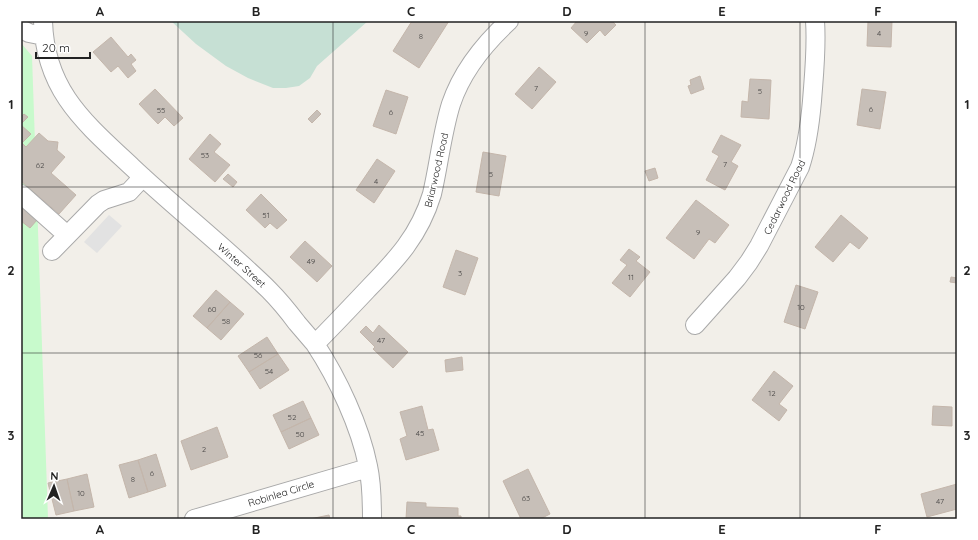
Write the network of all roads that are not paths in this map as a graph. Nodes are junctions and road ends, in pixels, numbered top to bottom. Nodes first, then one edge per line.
1 (509, 21) edge
2 (815, 21) edge
3 (21, 29) edge
4 (45, 36) edge
5 (143, 177) junction
6 (21, 194) edge
7 (67, 235) junction
8 (52, 250) dead end
9 (695, 325) dead end
10 (314, 344) junction
11 (368, 468) junction
12 (194, 519) edge
13 (372, 519) edge

1 - 10 street, Briarwood Road
2 - 9 street, Cedarwood Road
3 - 4 street
4 - 5 street, Winter Street
5 - 7 street
5 - 10 street, Winter Street
6 - 7 street
7 - 8 street
10 - 11 street, Winter Street
11 - 12 street, Robinlea Circle
11 - 13 street, Winter Street

